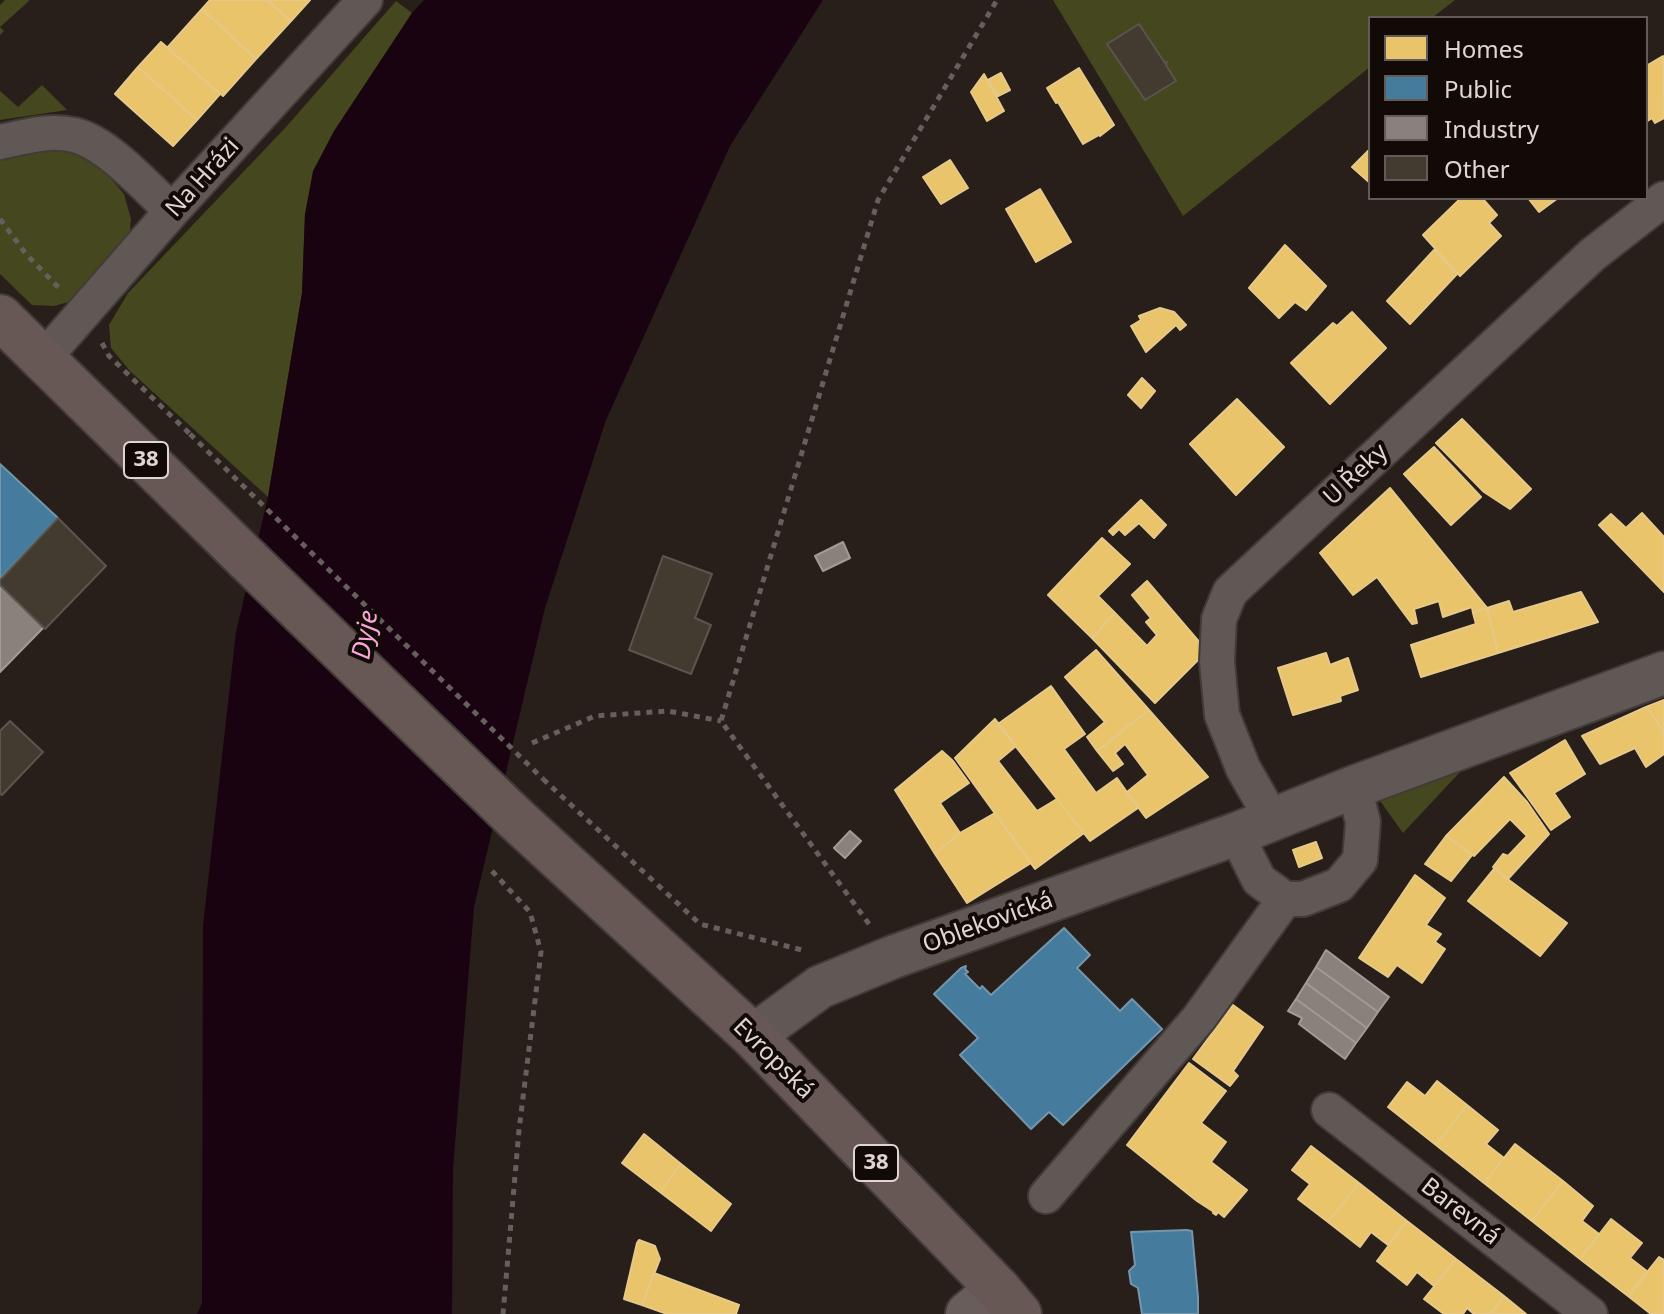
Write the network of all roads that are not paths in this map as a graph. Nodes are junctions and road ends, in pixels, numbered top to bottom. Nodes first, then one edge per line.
1 (365, 0) edge
2 (0, 142) edge
3 (1664, 199) edge
4 (172, 211) junction
5 (0, 317) edge
6 (43, 359) junction
7 (1664, 673) edge
8 (1354, 787) junction
9 (1254, 826) junction
10 (1285, 899) junction
11 (753, 1036) junction
12 (1329, 1110) dead end
13 (1046, 1196) dead end
14 (995, 1306) edge
15 (1590, 1314) edge

1 - 4 street, Na Hrázi
2 - 4 street
3 - 9 street, U Řeky
4 - 6 street, Na Hrázi
5 - 6 main road, 38
6 - 11 main road, Evropská / 38, bridge
7 - 8 street, Oblekovická
8 - 9 street, Oblekovická
8 - 10 street
9 - 10 street
9 - 11 street, Oblekovická
10 - 13 street
11 - 14 main road, Evropská / 38
12 - 15 street, Barevná

